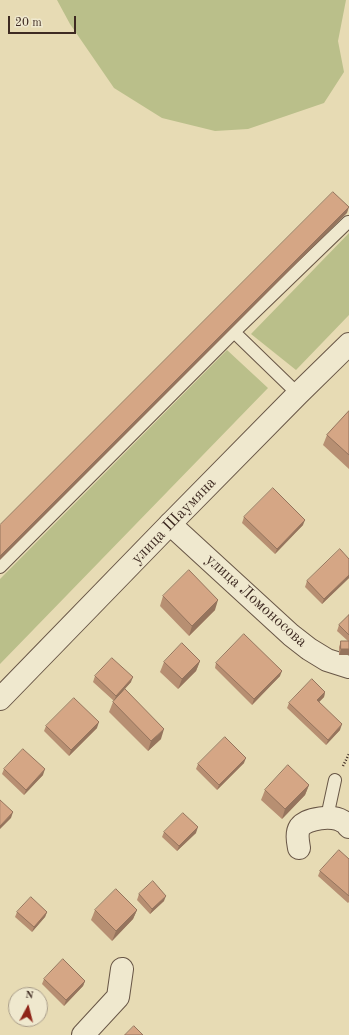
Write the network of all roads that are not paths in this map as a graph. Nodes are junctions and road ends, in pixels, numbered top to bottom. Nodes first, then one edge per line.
1 (348, 222) edge
2 (234, 332) junction
3 (349, 344) edge
4 (298, 394) junction
5 (170, 524) junction
6 (0, 568) edge
7 (349, 667) edge
8 (0, 699) edge
9 (335, 780) dead end
10 (327, 817) junction
11 (349, 827) edge
12 (299, 848) dead end
13 (122, 969) dead end
14 (83, 1035) edge

1 - 2 lane
2 - 4 lane
2 - 6 lane
3 - 4 street, улица Шаумяна
4 - 5 street, улица Шаумяна
5 - 7 street, улица Ломоносова
5 - 8 street, улица Шаумяна
9 - 10 lane
10 - 11 street
10 - 12 street
13 - 14 street

